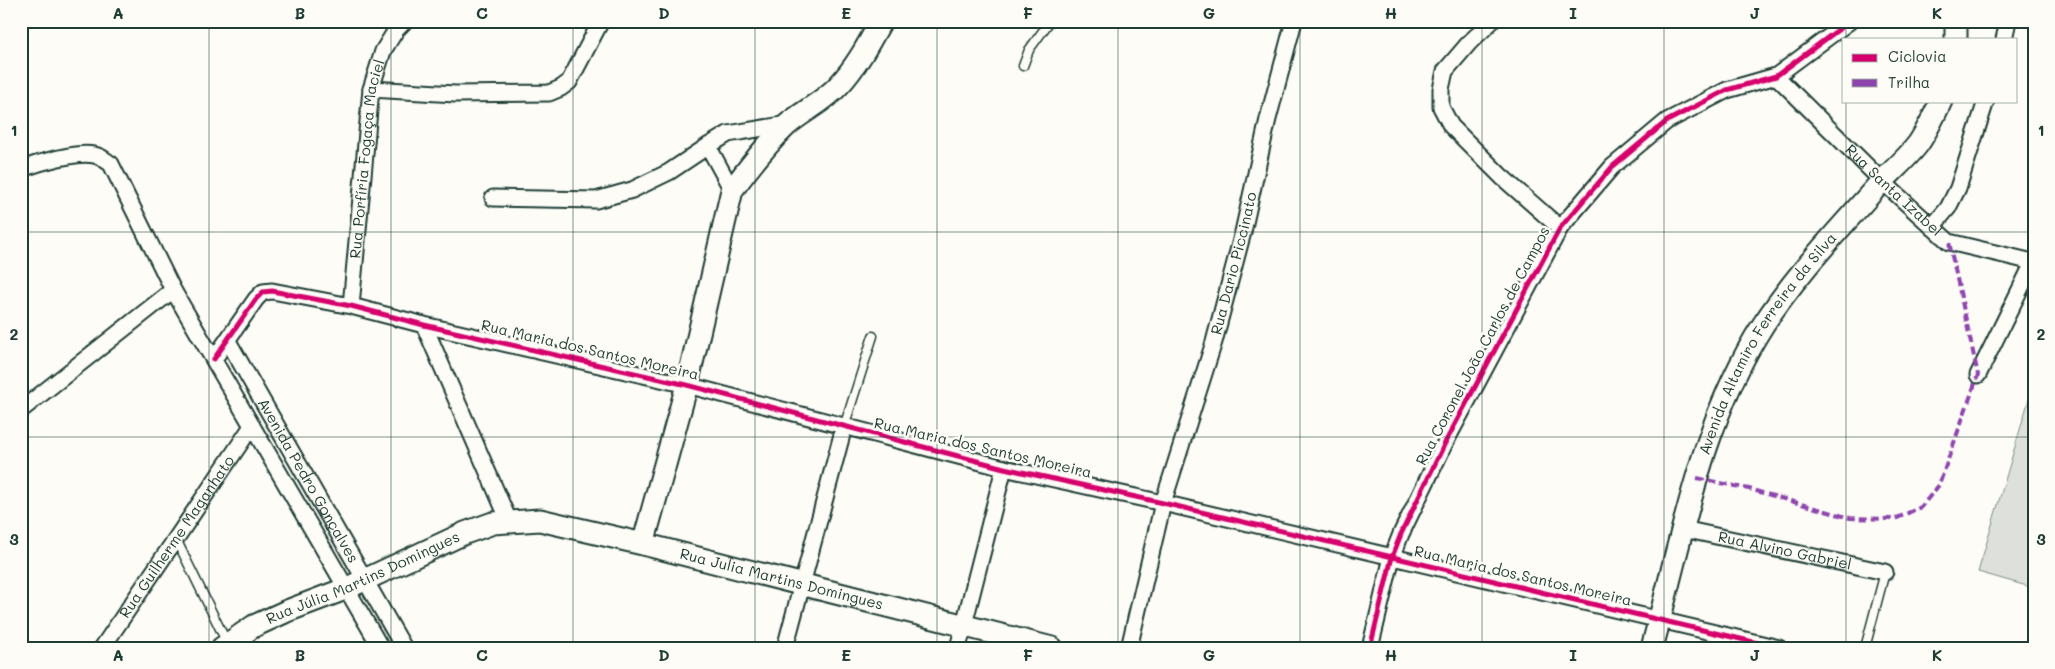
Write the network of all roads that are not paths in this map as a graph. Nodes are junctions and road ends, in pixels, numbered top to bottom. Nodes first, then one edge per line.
1 (405, 21) edge
2 (601, 21) edge
3 (881, 21) edge
4 (1050, 21) edge
5 (1294, 21) edge
6 (1492, 21) edge
7 (1850, 21) edge
8 (1956, 21) edge
9 (2008, 21) edge
10 (1956, 38) edge
11 (2004, 38) edge
12 (1023, 66) dead end
13 (1776, 76) junction
14 (371, 89) junction
15 (1941, 102) edge
16 (1986, 102) edge
17 (788, 124) junction
18 (708, 146) junction
19 (21, 169) edge
20 (1882, 181) junction
21 (732, 190) junction
22 (493, 198) dead end
23 (1932, 227) junction
24 (1560, 228) junction
25 (2033, 261) edge
26 (173, 290) junction
27 (351, 306) junction
28 (424, 325) junction
29 (873, 336) dead end
30 (228, 341) junction
31 (214, 359) junction
32 (1978, 375) dead end
33 (686, 385) junction
34 (21, 410) edge
35 (252, 426) junction
36 (844, 427) junction
37 (1004, 468) junction
38 (1163, 503) junction
39 (509, 521) junction
40 (1684, 528) junction
41 (176, 540) junction
42 (643, 544) junction
43 (1392, 558) junction
44 (1886, 572) joint
45 (364, 579) junction
46 (802, 585) junction
47 (345, 589) junction
48 (1659, 620) junction
49 (964, 626) junction
50 (225, 645) edge
51 (102, 648) edge
52 (380, 648) edge
53 (404, 648) edge
54 (785, 648) edge
55 (958, 648) edge
56 (1052, 648) edge
57 (1129, 648) edge
58 (1370, 648) edge
59 (1652, 648) edge
60 (1779, 648) edge
61 (1865, 648) edge

1 - 14 street, Rua Porfíria Fogaça Maciel
2 - 14 street
3 - 17 main road
4 - 12 lane
5 - 38 street, Rua Dario Piccinato
6 - 24 street
7 - 13 street, Rua Coronel João Carlos de Campos
8 - 10 main road
9 - 11 street
13 - 20 street, Rua Santa Izabel
13 - 24 street, Rua Coronel João Carlos de Campos
14 - 27 street, Rua Porfíria Fogaça Maciel
15 - 20 main road, Avenida Altamiro Ferreira da Silva
16 - 23 street
17 - 18 street
17 - 21 main road
18 - 21 street
18 - 22 street
19 - 26 street, Avenida Pedro Gonçalves
20 - 23 street, Rua Santa Izabel
20 - 40 main road, Avenida Altamiro Ferreira da Silva
21 - 33 main road
23 - 25 street, Rua Santa Izabel
24 - 43 street, Rua Coronel João Carlos de Campos
25 - 32 street
26 - 31 street, Avenida Pedro Gonçalves
26 - 34 street
27 - 28 street, Rua Maria dos Santos Moreira
27 - 30 street, Rua Maria dos Santos Moreira
28 - 33 street, Rua Maria dos Santos Moreira
28 - 39 street
29 - 36 lane
30 - 31 street, Rua Maria dos Santos Moreira
30 - 45 street, Avenida Pedro Gonçalves
31 - 35 street, Avenida Pedro Gonçalves
33 - 36 street, Rua Maria dos Santos Moreira
33 - 42 main road
35 - 41 street, Rua Guilherme Maganhato
35 - 47 street, Avenida Pedro Gonçalves
36 - 37 street, Rua Maria dos Santos Moreira
36 - 46 street
37 - 38 street, Rua Maria dos Santos Moreira
37 - 49 street
38 - 43 street, Rua Maria dos Santos Moreira
38 - 57 street, Rua Dario Piccinato
39 - 42 main road, Rua Julia Martins Domingues
39 - 45 main road, Rua Júlia Martins Domingues
40 - 44 street, Rua Alvino Gabriel
40 - 48 main road, Avenida Altamiro Ferreira da Silva
41 - 50 lane
41 - 51 street, Rua Guilherme Maganhato
42 - 46 main road, Rua Julia Martins Domingues
43 - 48 street, Rua Maria dos Santos Moreira
43 - 58 street, Rua Coronel João Carlos de Campos
44 - 61 lane
45 - 47 main road, Rua Júlia Martins Domingues
45 - 53 street, Avenida Pedro Gonçalves
46 - 49 main road, Rua Julia Martins Domingues
46 - 54 street
47 - 50 main road, Rua Júlia Martins Domingues
47 - 52 street, Avenida Pedro Gonçalves
48 - 59 main road, Avenida Altamiro Ferreira da Silva
48 - 60 street, Rua Maria dos Santos Moreira
49 - 55 street
49 - 56 main road, Rua Julia Martins Domingues

